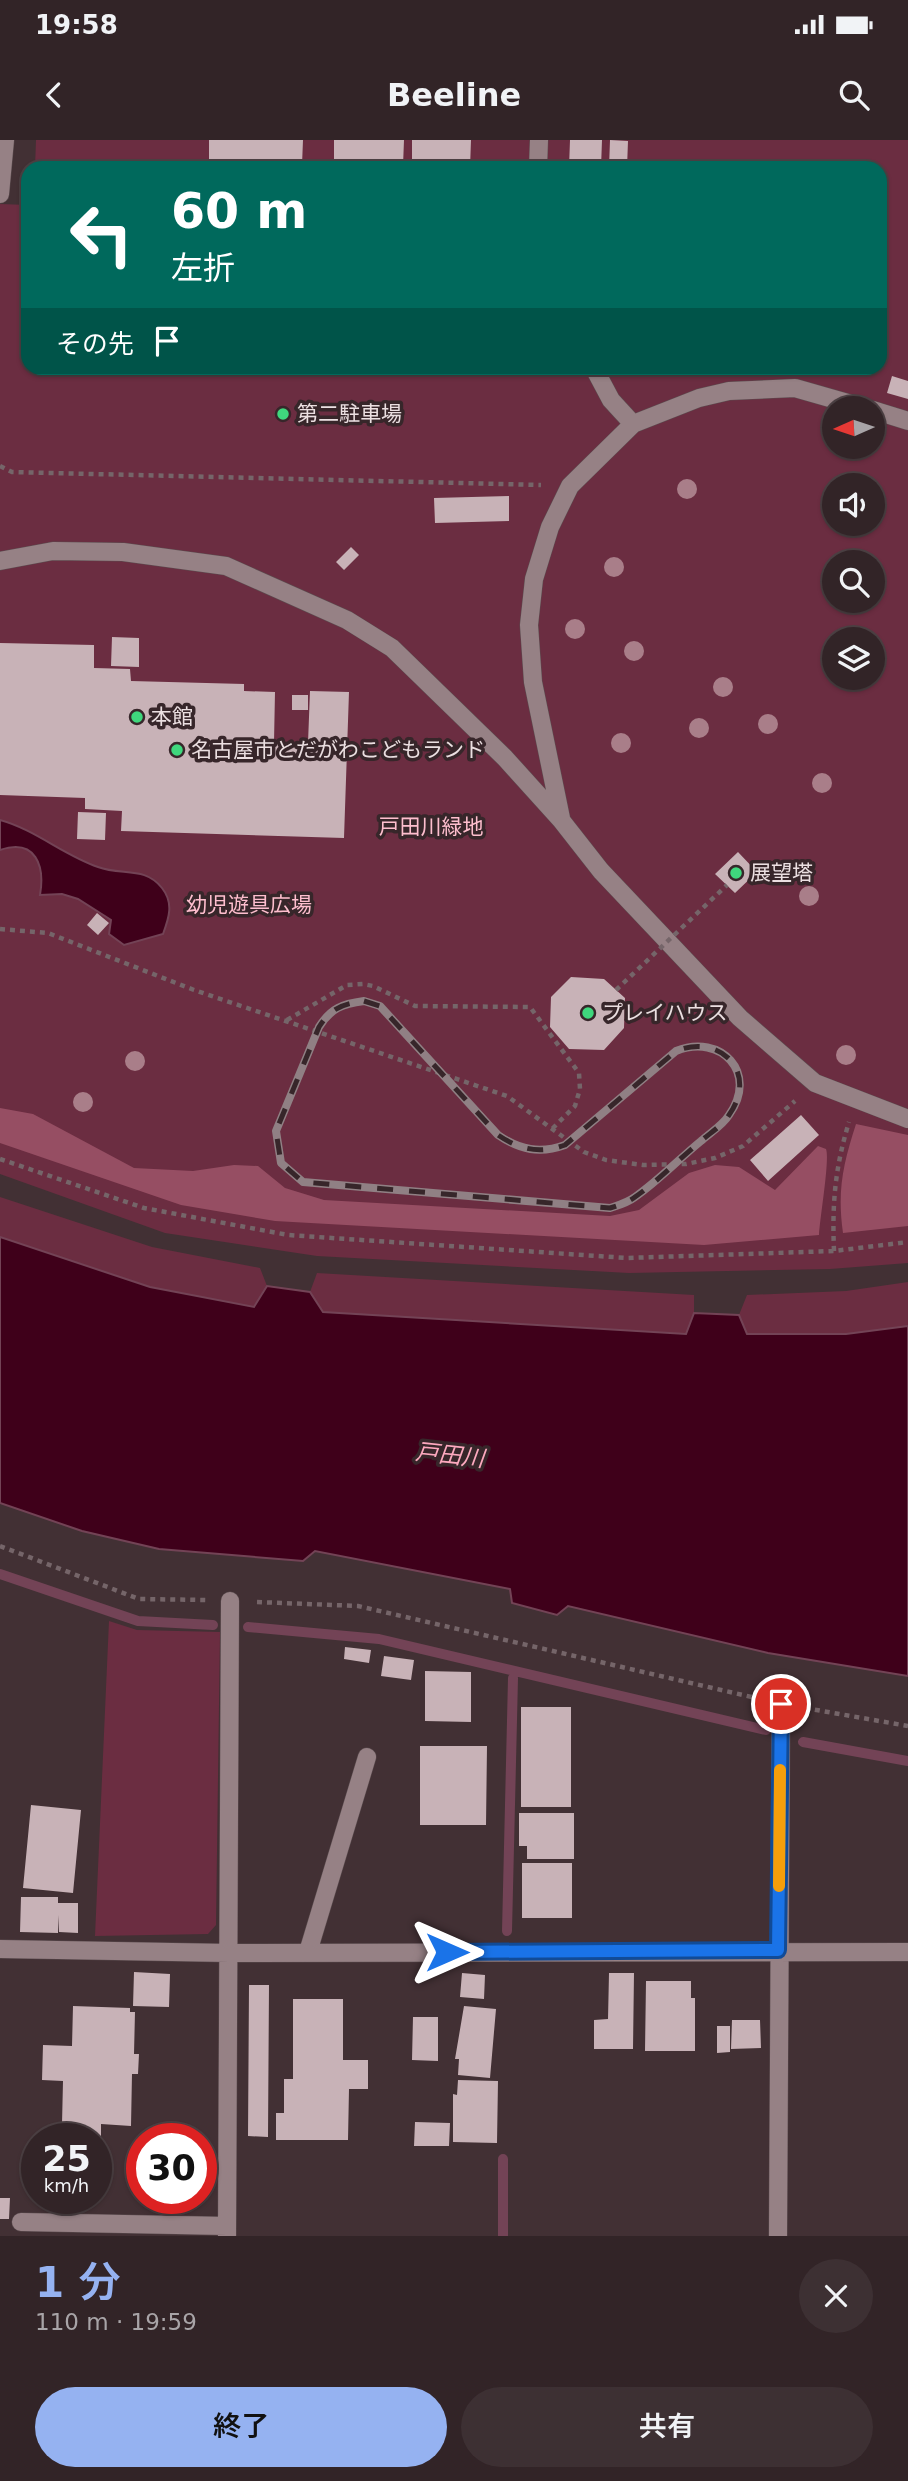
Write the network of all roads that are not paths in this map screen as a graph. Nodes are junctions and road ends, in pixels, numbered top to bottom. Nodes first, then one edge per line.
1 (5, 140) edge
2 (539, 140) edge
3 (538, 161) edge
4 (0, 194) edge
5 (598, 375) edge
6 (823, 396) edge
7 (886, 414) edge
8 (908, 421) edge
9 (633, 424) junction
10 (0, 561) edge
11 (561, 820) junction
12 (908, 1119) edge
13 (230, 1601) road end
14 (781, 1704) road end
15 (367, 1757) dead end
16 (0, 1949) edge
17 (778, 1950) junction
18 (229, 1952) junction
19 (309, 1952) junction
20 (908, 1952) edge
21 (21, 2222) dead end
22 (227, 2231) edge
23 (778, 2236) edge

1 - 4 street
2 - 3 street
5 - 9 street
6 - 9 street
7 - 8 street
9 - 11 street
10 - 11 street
11 - 12 street
13 - 18 street
14 - 17 street
15 - 19 street
16 - 18 street
17 - 19 street
17 - 20 street
17 - 23 street
18 - 19 street
18 - 22 street
21 - 22 street

